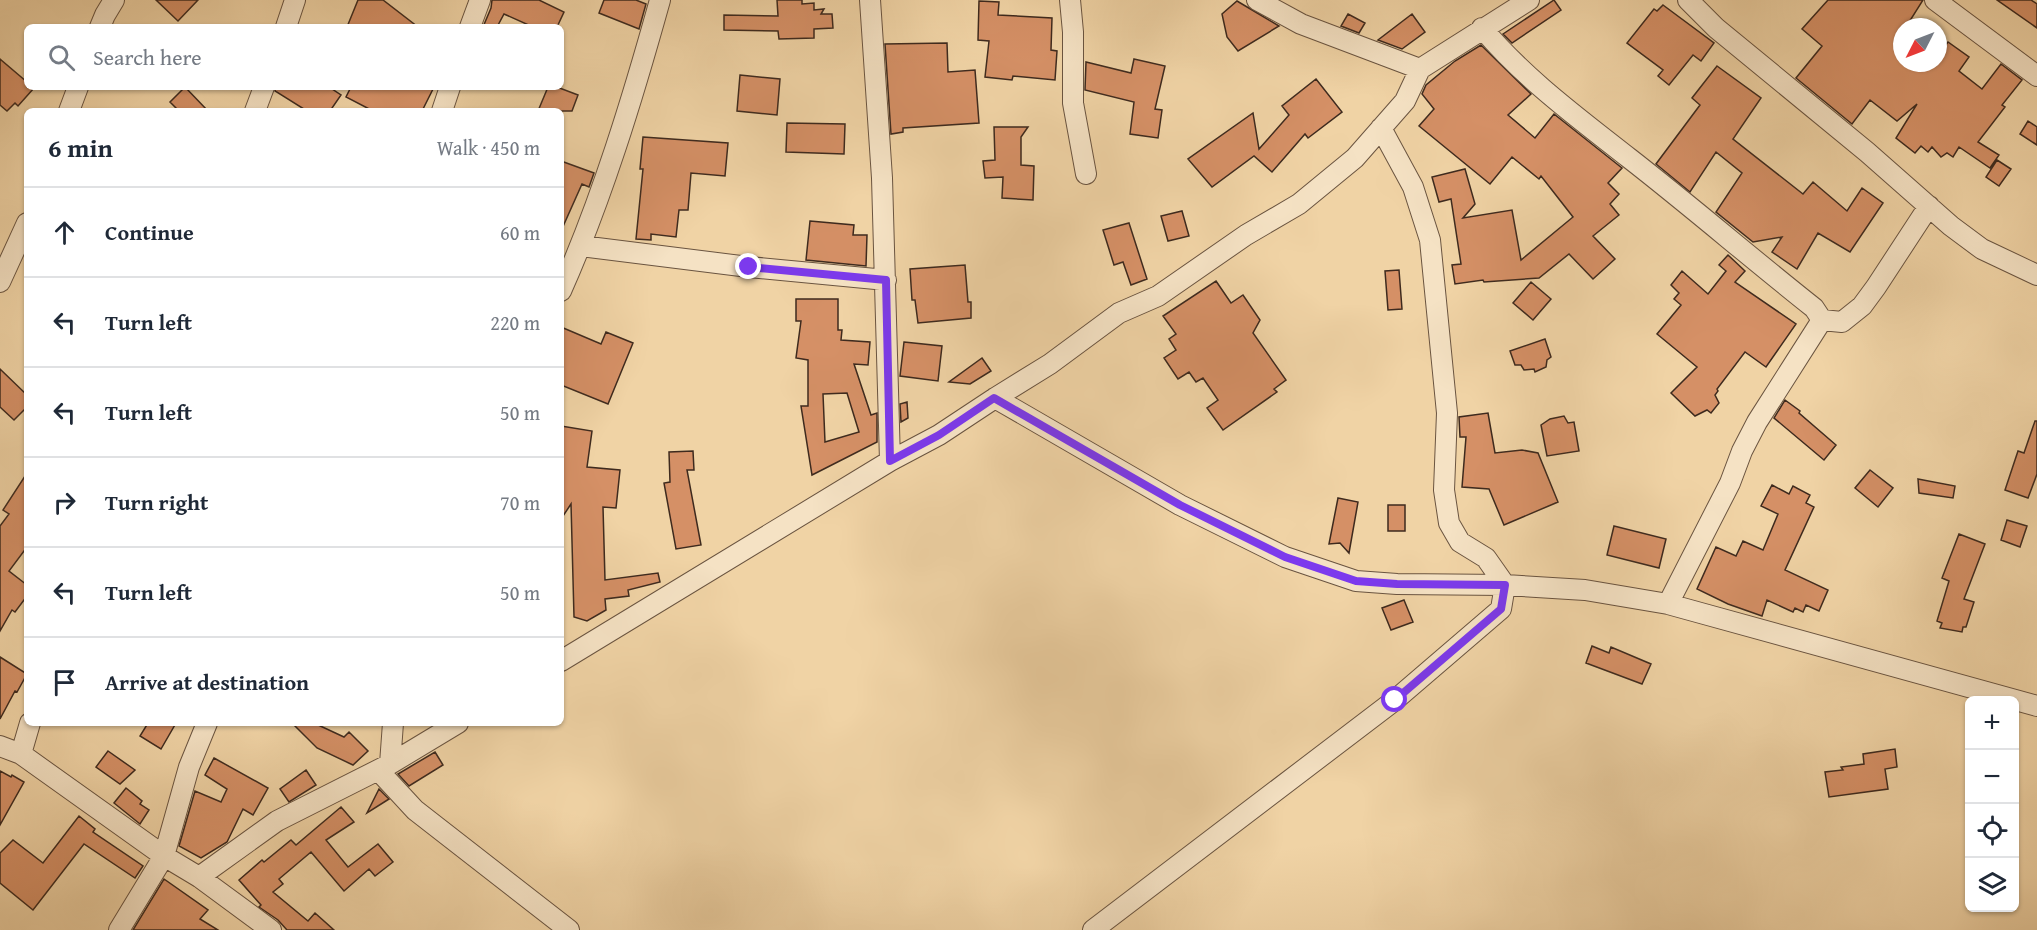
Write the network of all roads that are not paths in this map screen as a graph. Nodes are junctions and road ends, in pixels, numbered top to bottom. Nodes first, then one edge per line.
1 (114, 0) edge
2 (295, 0) edge
3 (480, 0) edge
4 (660, 0) edge
5 (870, 0) edge
6 (1070, 0) edge
7 (1257, 0) edge
8 (1529, 0) edge
9 (1688, 0) edge
10 (1935, 0) edge
11 (102, 24) edge
12 (287, 24) edge
13 (471, 24) edge
14 (1482, 28) junction
15 (1420, 69) junction
16 (2037, 76) edge
17 (77, 90) edge
18 (263, 90) edge
19 (449, 90) edge
20 (70, 108) edge
21 (256, 108) edge
22 (443, 108) edge
23 (1381, 128) junction
24 (1086, 174) dead end
25 (1929, 206) junction
26 (24, 230) edge
27 (581, 246) junction
28 (2037, 275) edge
29 (886, 280) junction
30 (0, 282) edge
31 (564, 284) edge
32 (1822, 320) junction
33 (994, 398) junction
34 (890, 461) junction
35 (1505, 585) junction
36 (1668, 604) junction
37 (564, 658) edge
38 (2037, 706) edge
39 (29, 726) edge
40 (206, 726) edge
41 (392, 726) edge
42 (453, 726) edge
43 (0, 746) edge
44 (21, 754) junction
45 (384, 767) junction
46 (164, 856) junction
47 (199, 877) junction
48 (119, 930) edge
49 (271, 930) edge
50 (569, 930) edge
51 (1093, 930) edge

1 - 11 street
2 - 12 street
3 - 13 street
4 - 27 street
5 - 29 street
6 - 24 street
7 - 15 street
8 - 14 street
9 - 25 street
10 - 16 street
14 - 15 street
14 - 32 street
15 - 23 street
17 - 20 street
18 - 21 street
19 - 22 street
23 - 33 street
23 - 35 street
25 - 28 street
25 - 32 street
26 - 30 street
27 - 29 street
27 - 31 street
29 - 34 street
32 - 36 street
33 - 34 street
33 - 35 street
34 - 37 street
35 - 36 street
35 - 51 street
36 - 38 street
39 - 44 street
40 - 46 street
41 - 45 street
42 - 45 street
43 - 44 street
44 - 46 street
45 - 47 street
45 - 50 street
46 - 47 street
46 - 48 street
47 - 49 street

